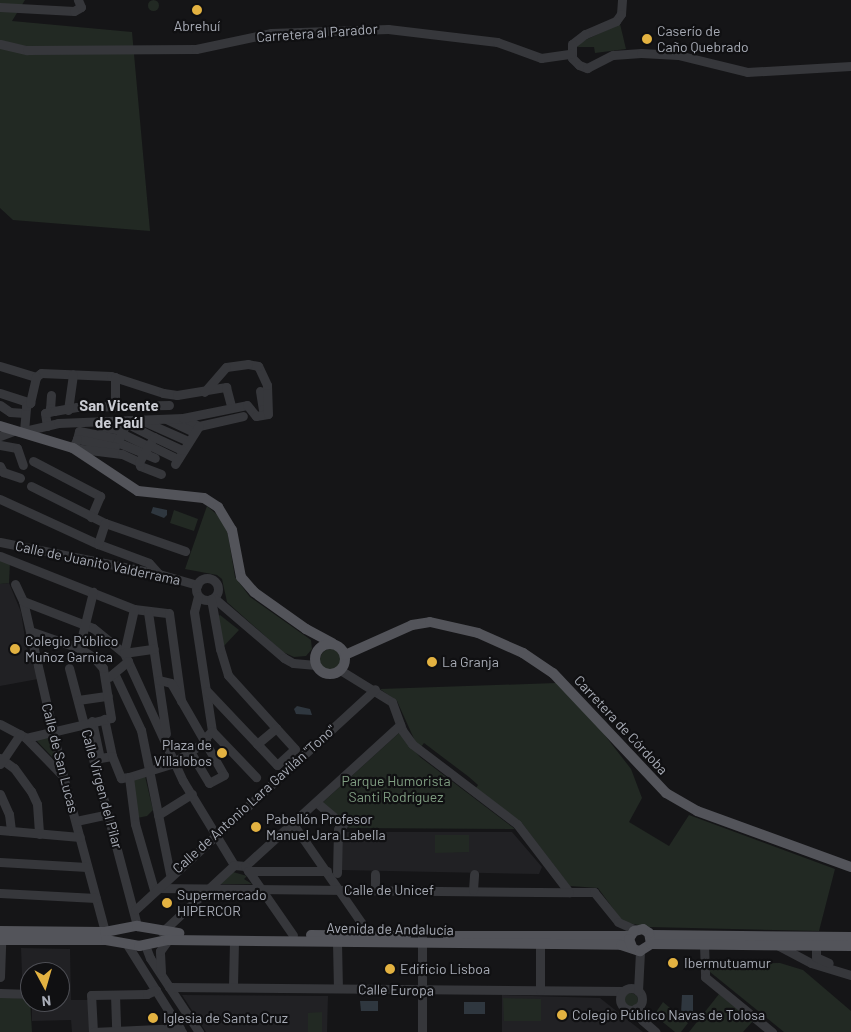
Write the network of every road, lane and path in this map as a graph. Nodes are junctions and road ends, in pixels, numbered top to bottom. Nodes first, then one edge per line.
1 (78, 0) edge
2 (622, 0) edge
3 (0, 7) edge
4 (0, 44) edge
5 (571, 54) junction
6 (851, 66) edge
7 (0, 366) edge
8 (73, 374) junction
9 (36, 377) junction
10 (115, 377) junction
11 (260, 390) dead end
12 (204, 392) junction
13 (0, 393) edge
14 (167, 394) junction
15 (51, 395) dead end
16 (30, 403) junction
17 (0, 405) edge
18 (169, 405) junction
19 (231, 406) junction
20 (115, 407) junction
21 (68, 410) junction
22 (50, 412) junction
23 (25, 413) junction
24 (268, 414) junction
25 (243, 416) dead end
26 (183, 418) junction
27 (141, 419) junction
28 (168, 419) junction
29 (0, 426) edge
30 (47, 426) junction
31 (101, 427) dead end
32 (196, 429) junction
33 (19, 431) junction
34 (0, 436) edge
35 (120, 436) junction
36 (152, 441) junction
37 (188, 441) junction
38 (75, 444) junction
39 (0, 445) edge
40 (182, 450) junction
41 (141, 458) junction
42 (155, 458) dead end
43 (33, 461) dead end
44 (22, 465) dead end
45 (0, 466) edge
46 (161, 474) dead end
47 (20, 478) dead end
48 (31, 486) dead end
49 (0, 499) edge
50 (91, 517) junction
51 (105, 523) junction
52 (0, 542) edge
53 (98, 544) junction
54 (185, 551) dead end
55 (0, 556) edge
56 (159, 574) junction
57 (15, 584) dead end
58 (197, 585) junction
59 (93, 592) junction
60 (198, 596) junction
61 (212, 598) junction
62 (23, 601) junction
63 (134, 609) junction
64 (148, 612) junction
65 (85, 625) junction
66 (30, 631) junction
67 (310, 632) junction
68 (332, 644) junction
69 (79, 648) junction
70 (154, 649) junction
71 (317, 650) junction
72 (124, 652) junction
73 (345, 655) junction
74 (128, 662) junction
75 (316, 665) junction
76 (69, 668) dead end
77 (340, 670) junction
78 (114, 674) junction
79 (105, 680) junction
80 (158, 680) junction
81 (375, 689) junction
82 (207, 690) junction
83 (108, 696) junction
84 (78, 700) junction
85 (181, 700) junction
86 (104, 719) junction
87 (88, 722) junction
88 (0, 724) edge
89 (400, 725) junction
90 (276, 728) junction
91 (53, 731) junction
92 (212, 731) junction
93 (23, 736) junction
94 (205, 740) junction
95 (167, 744) junction
96 (257, 744) junction
97 (190, 751) junction
98 (112, 756) junction
99 (214, 757) junction
100 (1, 760) edge
101 (174, 760) junction
102 (199, 766) junction
103 (150, 773) junction
104 (63, 776) junction
105 (256, 777) dead end
106 (125, 778) junction
107 (192, 794) junction
108 (1, 798) edge
109 (316, 802) junction
110 (108, 814) junction
111 (158, 815) junction
112 (76, 821) junction
113 (293, 824) junction
114 (0, 830) edge
115 (11, 831) junction
116 (39, 834) junction
117 (215, 834) junction
118 (80, 837) junction
119 (0, 862) edge
120 (234, 865) junction
121 (87, 867) junction
122 (851, 868) edge
123 (246, 869) junction
124 (327, 871) junction
125 (337, 873) dead end
126 (170, 874) junction
127 (375, 874) dead end
128 (474, 874) dead end
129 (554, 874) junction
130 (155, 889) junction
131 (209, 889) junction
132 (375, 889) junction
133 (261, 890) junction
134 (341, 890) junction
135 (473, 890) junction
136 (540, 890) junction
137 (569, 892) junction
138 (0, 893) edge
139 (96, 898) junction
140 (135, 910) junction
141 (137, 926) junction
142 (125, 930) junction
143 (149, 930) junction
144 (105, 932) junction
145 (633, 933) junction
146 (294, 935) junction
147 (370, 935) junction
148 (165, 936) junction
149 (0, 937) edge
150 (851, 938) edge
151 (422, 940) junction
152 (650, 940) junction
153 (234, 941) junction
154 (337, 942) junction
155 (126, 944) junction
156 (147, 944) junction
157 (540, 944) junction
158 (704, 944) junction
159 (779, 946) junction
160 (816, 946) junction
161 (851, 946) edge
162 (636, 949) junction
163 (851, 970) edge
164 (161, 975) junction
165 (851, 975) edge
166 (0, 977) edge
167 (233, 986) junction
168 (169, 987) junction
169 (338, 988) junction
170 (156, 990) junction
171 (540, 990) junction
172 (422, 991) junction
173 (638, 991) junction
174 (624, 992) junction
175 (0, 993) edge
176 (20, 994) edge
177 (115, 995) junction
178 (636, 1008) junction
179 (116, 1030) junction
180 (181, 1030) edge
181 (93, 1032) edge
182 (199, 1032) edge
183 (422, 1032) edge
184 (656, 1032) edge
185 (772, 1032) edge

1 - 3 street
2 - 5 street
4 - 5 street, Carretera al Parador
5 - 6 street
7 - 9 street
8 - 9 street
8 - 10 street
8 - 21 street
9 - 16 street
10 - 14 street
10 - 20 street
11 - 24 street
12 - 14 street
12 - 19 street
12 - 24 street
13 - 16 street
14 - 18 street
15 - 22 street
16 - 23 street
17 - 23 street
18 - 20 street
18 - 28 street
19 - 24 street
19 - 26 street
20 - 21 street
21 - 22 street
22 - 30 street
23 - 33 street
25 - 32 street
26 - 28 street
26 - 32 street
27 - 28 street
27 - 35 street
27 - 37 street
28 - 32 street
29 - 33 main road
30 - 33 street
30 - 35 street
31 - 35 street
32 - 37 street
33 - 34 street
33 - 38 main road
35 - 36 street
35 - 38 street
35 - 38 street
35 - 41 street
36 - 40 street
36 - 40 street
36 - 41 street
37 - 40 street
38 - 67 main road
39 - 44 street
41 - 42 street
41 - 46 street
43 - 50 street
45 - 47 street
48 - 50 street
49 - 53 street
50 - 51 street
51 - 53 street
51 - 54 street
52 - 56 street, Calle de Juanito Valderrama
53 - 56 street
55 - 59 street
56 - 58 street, Calle de Juanito Valderrama
57 - 62 street, Calle de San Lucas
58 - 60 street
58 - 61 street
59 - 63 street
59 - 65 street
60 - 61 street
60 - 82 street
61 - 75 street
61 - 90 street
62 - 65 street
62 - 66 street, Calle de San Lucas
63 - 64 street
63 - 72 street
64 - 70 street
64 - 85 street
65 - 69 street
65 - 72 street
66 - 69 street
66 - 91 street, Calle de San Lucas
67 - 68 main road
67 - 71 main road
68 - 71 main road
68 - 73 main road
69 - 79 street
70 - 72 street
70 - 80 street
71 - 75 main road
72 - 74 street
73 - 77 main road
73 - 122 main road, Carretera de Córdoba
74 - 78 street
74 - 95 street
75 - 77 main road
76 - 84 street, Calle Virgen del Pilar
77 - 81 street
78 - 79 street
78 - 103 street
79 - 83 street
80 - 85 street
80 - 95 street
81 - 89 street
81 - 117 street, Calle de Antonio Lara Gavilán "Tono"
82 - 92 street
82 - 96 street
83 - 84 street
83 - 86 street
84 - 87 street, Calle Virgen del Pilar
85 - 94 street
86 - 87 street
86 - 98 street
87 - 91 street
87 - 98 street
87 - 110 street, Calle Virgen del Pilar
88 - 93 street
89 - 109 street
89 - 129 street
90 - 96 street
90 - 96 street
91 - 93 street
91 - 104 street, Calle de San Lucas
92 - 94 street
92 - 105 street
93 - 100 street
93 - 104 street
94 - 97 street
94 - 99 street
95 - 101 street
97 - 101 street
97 - 102 street
98 - 106 street
99 - 102 street
99 - 102 street
100 - 116 street
101 - 103 street
101 - 107 street
103 - 106 street
103 - 111 street
104 - 112 street, Calle de San Lucas
106 - 130 street
107 - 111 street
107 - 117 street
108 - 115 street
109 - 113 street
109 - 125 street
110 - 112 street
110 - 140 street, Calle Virgen del Pilar
111 - 126 street
112 - 118 street, Calle de San Lucas
113 - 123 street
113 - 124 street
114 - 115 street
115 - 116 street
116 - 118 street
117 - 120 street
117 - 126 street, Calle de Antonio Lara Gavilán "Tono"
118 - 121 street, Calle de San Lucas
119 - 121 street
120 - 123 street
120 - 131 street
121 - 139 street, Calle de San Lucas
123 - 124 street
123 - 133 street
124 - 134 street
126 - 130 street, Calle de Antonio Lara Gavilán "Tono"
127 - 132 street
128 - 135 street
129 - 136 street
129 - 137 street
130 - 131 street, Calle de Unicef
130 - 140 street, Calle de Antonio Lara Gavilán "Tono"
131 - 133 street, Calle de Unicef
131 - 148 street
132 - 134 street, Calle de Unicef
132 - 135 street, Calle de Unicef
133 - 134 street, Calle de Unicef
133 - 146 street
134 - 147 street
135 - 136 street, Calle de Unicef
136 - 137 street, Calle de Unicef
137 - 145 street, Calle de Unicef
138 - 139 street
139 - 144 street, Calle de San Lucas
140 - 141 street, Calle Virgen del Pilar
141 - 142 main road
141 - 143 main road, Avenida de Andalucía
142 - 144 main road
142 - 155 main road
143 - 148 main road, Avenida de Andalucía
143 - 156 main road
144 - 149 main road
145 - 151 main road, Avenida de Andalucía
145 - 152 main road
145 - 162 main road
146 - 147 main road, Avenida de Andalucía
146 - 148 main road, Avenida de Andalucía
147 - 151 main road, Avenida de Andalucía
148 - 153 main road, Avenida de Andalucía
148 - 156 main road, Avenida de Andalucía
148 - 164 street
149 - 155 main road
149 - 166 street
150 - 152 main road
151 - 154 main road, Avenida de Andalucía
151 - 157 main road, Avenida de Andalucía
151 - 172 street
152 - 158 main road
152 - 162 main road
153 - 154 main road, Avenida de Andalucía
153 - 167 street
154 - 169 street
155 - 156 main road, Avenida de Andalucía
155 - 170 street
156 - 164 street
157 - 162 main road, Avenida de Andalucía
157 - 171 street
158 - 159 main road
158 - 185 street
159 - 160 main road
159 - 165 street
160 - 161 main road
160 - 163 street
162 - 173 street
164 - 168 street
167 - 168 street, Calle Europa
167 - 169 street, Calle Europa
168 - 182 street
169 - 172 street, Calle Europa
170 - 177 street
170 - 180 street
171 - 172 street, Calle Europa
171 - 174 street, Calle Europa
172 - 183 street
173 - 174 street
173 - 178 street
174 - 178 street
175 - 176 street
177 - 179 street
177 - 181 street
178 - 184 street
179 - 180 street
179 - 181 street

